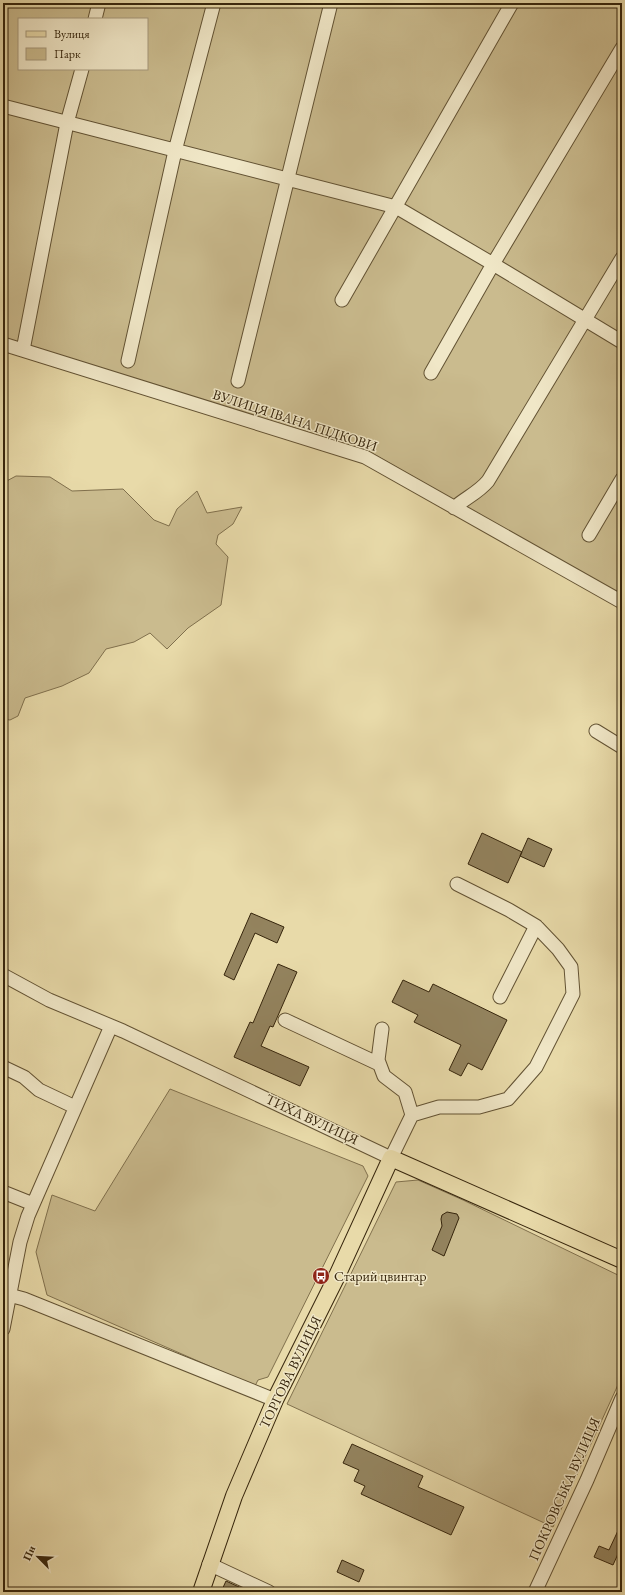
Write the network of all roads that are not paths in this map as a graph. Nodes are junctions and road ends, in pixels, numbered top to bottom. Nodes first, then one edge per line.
1 (99, 3) edge
2 (214, 3) edge
3 (331, 3) edge
4 (512, 3) edge
5 (95, 18) edge
6 (622, 48) edge
7 (82, 70) edge
8 (3, 106) edge
9 (67, 123) junction
10 (175, 151) junction
11 (288, 179) junction
12 (396, 207) junction
13 (622, 258) edge
14 (492, 264) junction
15 (342, 300) dead end
16 (584, 319) junction
17 (622, 342) edge
18 (3, 344) edge
19 (23, 350) junction
20 (128, 361) dead end
21 (432, 373) dead end
22 (238, 381) dead end
23 (622, 479) edge
24 (454, 508) junction
25 (589, 535) dead end
26 (622, 602) edge
27 (596, 731) dead end
28 (622, 747) edge
29 (457, 884) dead end
30 (536, 926) junction
31 (3, 975) edge
32 (500, 997) dead end
33 (285, 1020) dead end
34 (111, 1026) junction
35 (382, 1029) dead end
36 (379, 1064) junction
37 (3, 1067) edge
38 (75, 1107) junction
39 (412, 1115) junction
40 (391, 1158) junction
41 (3, 1192) edge
42 (33, 1204) junction
43 (622, 1260) edge
44 (9, 1295) junction
45 (3, 1329) edge
46 (622, 1398) edge
47 (275, 1400) junction
48 (209, 1564) junction
49 (201, 1592) edge
50 (268, 1592) edge
51 (535, 1592) edge

1 - 5 street
2 - 10 street
3 - 11 street
4 - 12 street
6 - 14 street
7 - 9 street
8 - 9 street
9 - 10 street
9 - 19 street
10 - 11 street
10 - 20 street
11 - 12 street
11 - 22 street
12 - 14 street
12 - 15 street
13 - 16 street
14 - 16 street
14 - 21 street
16 - 17 street
16 - 24 street
18 - 19 street, ВУЛИЦЯ ІВАНА ПІДКОВИ
19 - 24 street, ВУЛИЦЯ ІВАНА ПІДКОВИ
23 - 25 street
24 - 26 street, ВУЛИЦЯ ІВАНА ПІДКОВИ
27 - 28 street
29 - 30 street
30 - 32 street
30 - 39 street
31 - 34 street, ТИХА ВУЛИЦЯ
33 - 36 street
34 - 38 street
34 - 40 street, ТИХА ВУЛИЦЯ
35 - 36 street
36 - 39 street
37 - 38 street
38 - 42 street
39 - 40 street
40 - 43 main road, ТИХА ВУЛИЦЯ
40 - 47 main road, ТОРГОВА ВУЛИЦЯ
41 - 42 street
42 - 44 street
44 - 45 street
44 - 47 street
46 - 51 street, ПОКРОВСЬКА ВУЛИЦЯ
47 - 48 main road, ТОРГОВА ВУЛИЦЯ
48 - 49 main road, ТОРГОВА ВУЛИЦЯ
48 - 50 street

